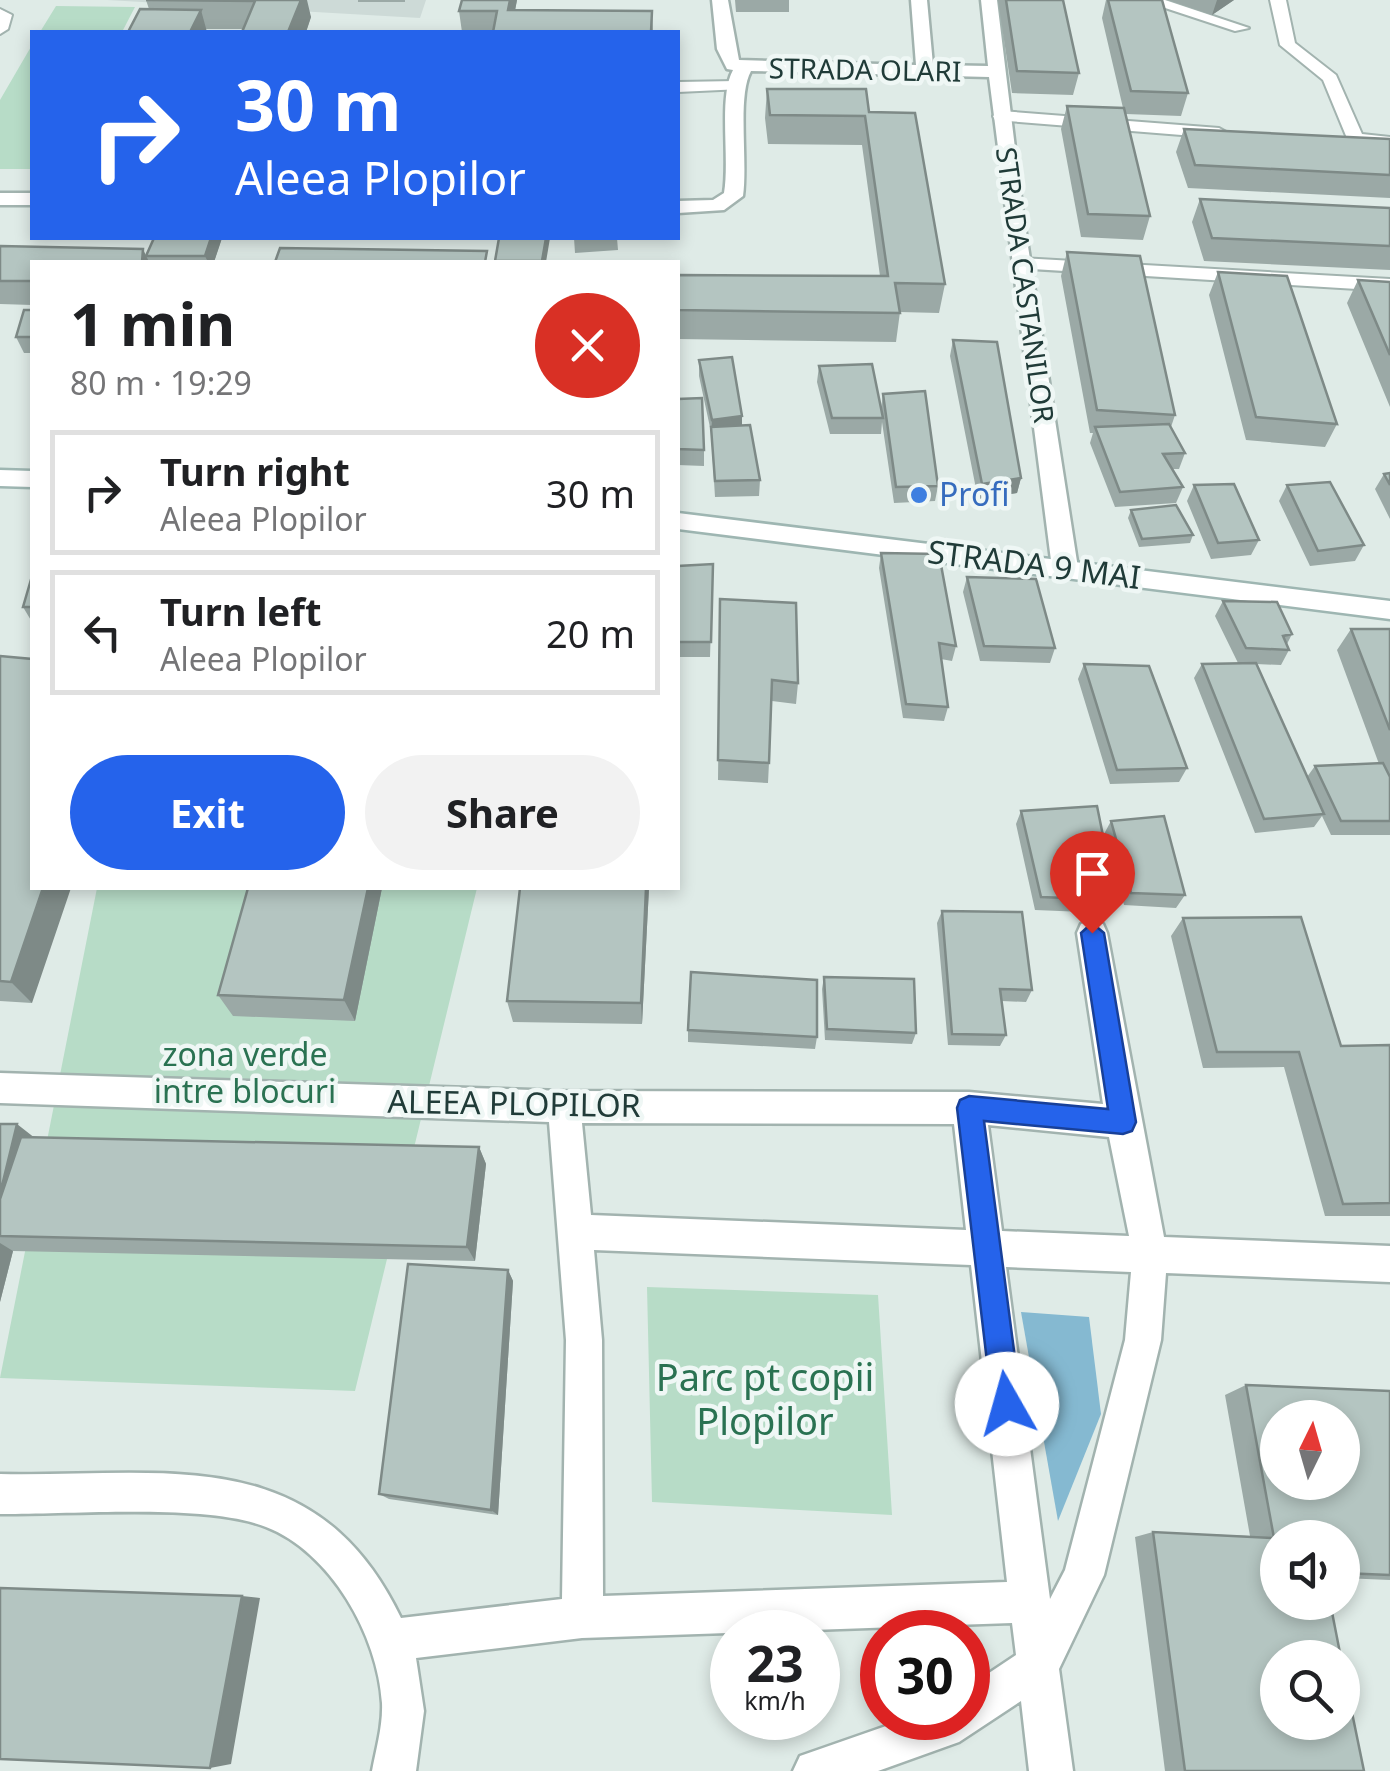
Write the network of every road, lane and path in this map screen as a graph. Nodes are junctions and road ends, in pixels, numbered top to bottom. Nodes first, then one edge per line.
1 (720, 0) edge
2 (919, 0) edge
3 (989, 0) edge
4 (1148, 0) edge
5 (1278, 0) edge
6 (0, 14) edge
7 (1240, 28) dead end
8 (0, 29) edge
9 (925, 71) junction
10 (996, 72) junction
11 (740, 76) junction
12 (680, 87) edge
13 (1001, 116) junction
14 (1244, 134) edge
15 (1388, 147) edge
16 (0, 199) edge
17 (30, 200) edge
18 (680, 206) edge
19 (1020, 264) junction
20 (1390, 285) edge
21 (0, 478) edge
22 (30, 478) edge
23 (680, 521) edge
24 (1066, 568) junction
25 (1390, 610) edge
26 (1092, 933) dead end
27 (0, 1088) edge
28 (564, 1107) junction
29 (969, 1108) junction
30 (1123, 1122) junction
31 (576, 1232) junction
32 (988, 1246) junction
33 (1150, 1254) junction
34 (1390, 1264) edge
35 (0, 1494) edge
36 (1030, 1602) junction
37 (582, 1617) junction
38 (390, 1640) junction
39 (1040, 1662) junction
40 (990, 1697) edge
41 (906, 1740) edge
42 (394, 1771) edge
43 (815, 1771) edge
44 (1051, 1771) edge

1 - 11 street
2 - 9 street
3 - 10 street, STRADA CASTANILOR
4 - 7 lane
5 - 15 lane
6 - 8 lane
9 - 10 street, STRADA OLARI
9 - 11 street, STRADA OLARI
10 - 13 street, STRADA CASTANILOR
11 - 12 lane
11 - 18 street, STRADA OLARI
13 - 14 lane
13 - 19 street, STRADA CASTANILOR
16 - 17 street
19 - 20 lane
19 - 24 street, STRADA CASTANILOR
21 - 22 street
23 - 24 street, STRADA 9 MAI
24 - 25 street, STRADA 9 MAI
26 - 30 street
27 - 28 street, ALEEA PLOPILOR
28 - 29 street, ALEEA PLOPILOR
28 - 31 street
29 - 30 street, ALEEA PLOPILOR
29 - 32 street
30 - 33 street
31 - 32 street
31 - 37 street
32 - 33 street
32 - 36 street
33 - 34 street
33 - 39 street
35 - 38 street
36 - 37 street
36 - 39 street
37 - 38 street
38 - 42 street
39 - 40 street
39 - 44 street
41 - 43 street

